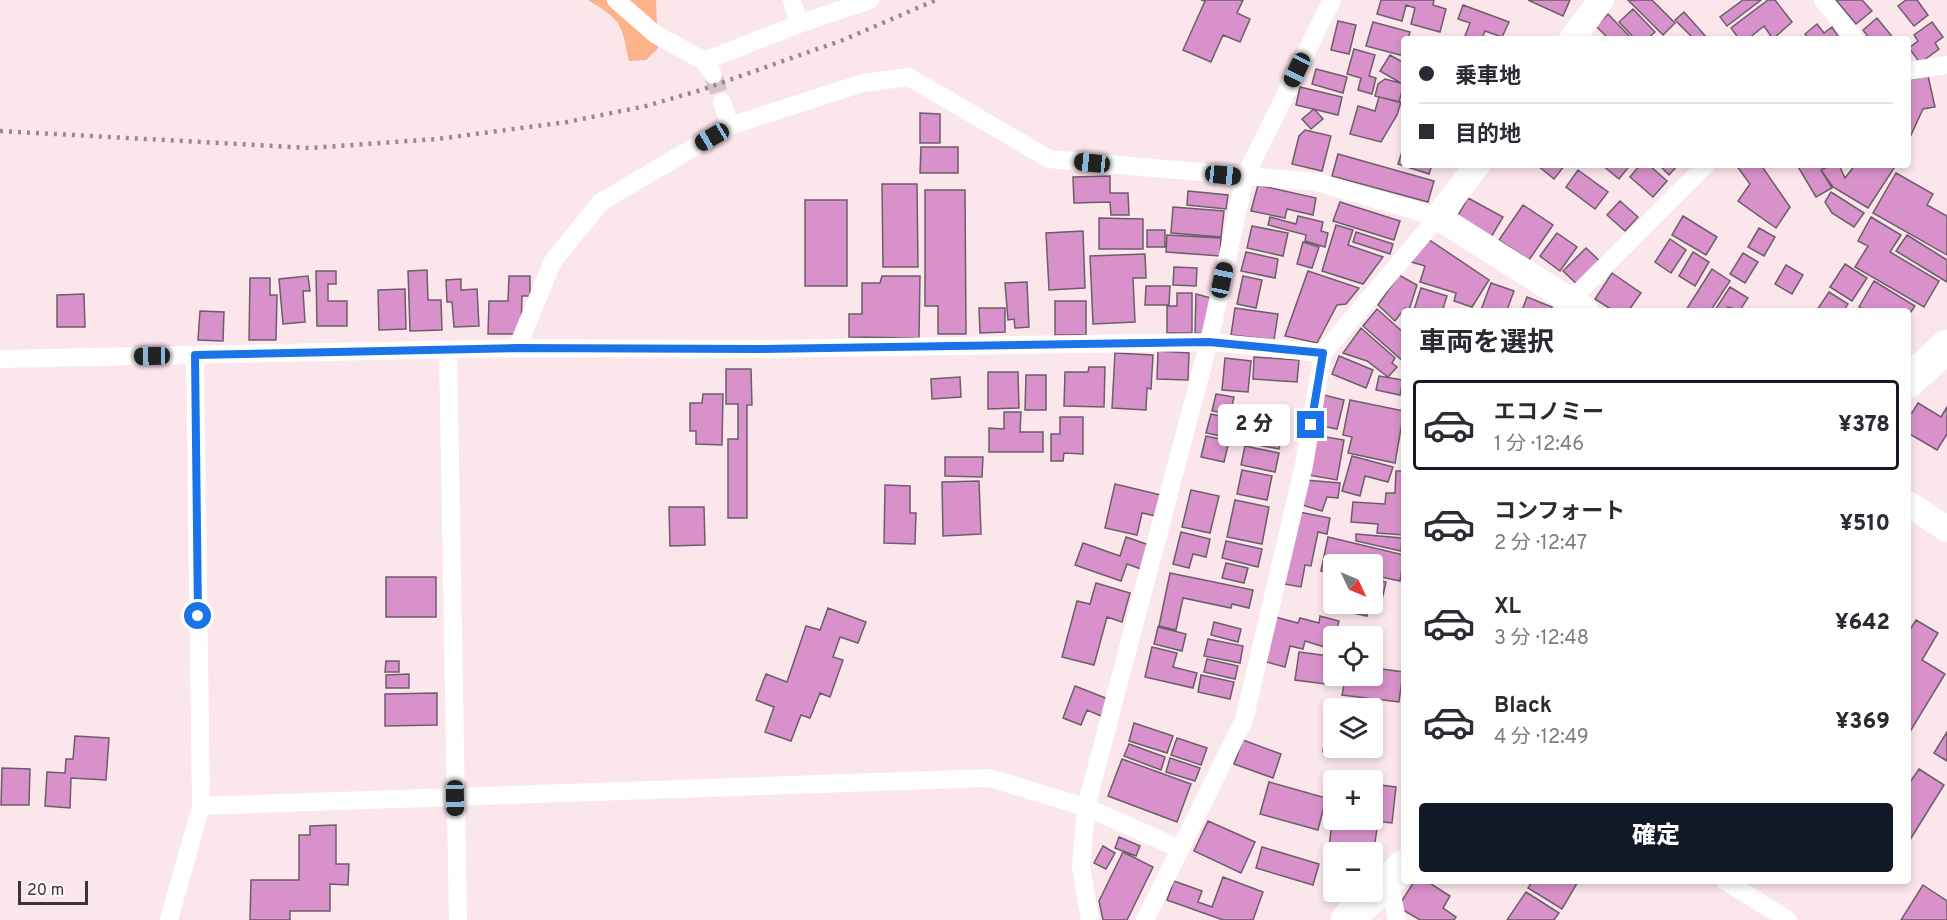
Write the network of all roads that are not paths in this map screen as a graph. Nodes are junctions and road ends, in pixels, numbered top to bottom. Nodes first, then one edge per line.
1 (616, 0) edge
2 (792, 0) edge
3 (870, 0) edge
4 (1332, 0) edge
5 (1601, 0) edge
6 (1823, 0) edge
7 (636, 8) edge
8 (799, 24) junction
9 (1574, 36) edge
10 (1853, 36) edge
11 (1947, 65) edge
12 (1911, 71) edge
13 (722, 102) tunnel mouth
14 (730, 126) junction
15 (1475, 168) edge
16 (1703, 168) edge
17 (1245, 177) junction
18 (1438, 217) junction
19 (1577, 306) edge
20 (1209, 342) junction
21 (1947, 346) edge
22 (517, 348) junction
23 (448, 349) junction
24 (1323, 353) junction
25 (195, 355) junction
26 (0, 359) edge
27 (1911, 379) edge
28 (1911, 506) edge
29 (1947, 529) edge
30 (455, 798) junction
31 (201, 806) junction
32 (1086, 807) junction
33 (1180, 849) junction
34 (1396, 873) edge
35 (1730, 884) edge
36 (169, 920) edge
37 (458, 920) edge
38 (1090, 920) edge
39 (1145, 920) edge
40 (1347, 920) edge
41 (1396, 920) edge
42 (1788, 920) edge

1 - 7 street
2 - 8 street
3 - 8 street
4 - 17 street
5 - 9 main road
6 - 10 street
7 - 8 street
11 - 12 street
13 - 14 street
14 - 17 street
14 - 22 street
15 - 18 main road
16 - 19 street
17 - 18 street
17 - 20 street
18 - 19 main road
18 - 24 street
20 - 22 street
20 - 24 street
20 - 32 street
21 - 27 highway
22 - 23 street
23 - 25 street
23 - 30 street
24 - 33 street
25 - 26 street
25 - 31 street
28 - 29 main road
30 - 31 street
30 - 32 street
30 - 37 street
31 - 36 street
32 - 33 street
32 - 38 street
33 - 39 street
34 - 40 highway
34 - 41 street
35 - 42 street

